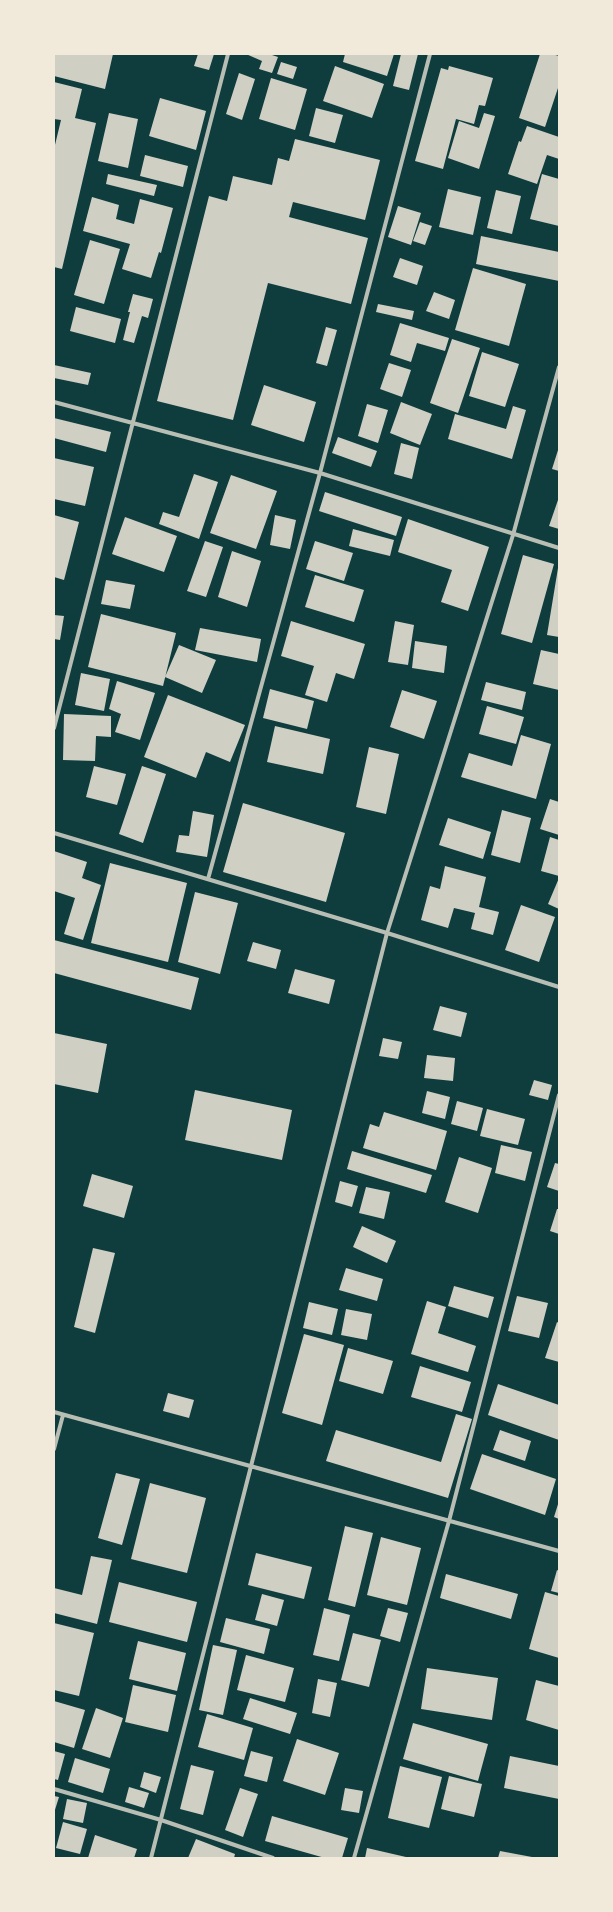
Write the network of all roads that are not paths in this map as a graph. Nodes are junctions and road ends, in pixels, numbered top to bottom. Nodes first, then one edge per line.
1 (228, 54) edge
2 (430, 54) edge
3 (559, 367) edge
4 (54, 402) edge
5 (134, 423) junction
6 (320, 473) junction
7 (514, 535) junction
8 (559, 548) edge
9 (54, 728) edge
10 (54, 832) edge
11 (208, 879) junction
12 (387, 933) junction
13 (559, 987) edge
14 (559, 1095) edge
15 (54, 1412) edge
16 (63, 1415) junction
17 (54, 1449) edge
18 (250, 1466) junction
19 (449, 1521) junction
20 (559, 1551) edge
21 (54, 1789) edge
22 (161, 1820) junction
23 (151, 1858) edge
24 (273, 1858) edge
25 (354, 1858) edge

1 - 5 street
2 - 6 street
3 - 7 street
4 - 5 street
5 - 6 street
5 - 9 street
6 - 7 street
6 - 11 street
7 - 8 street
7 - 12 street
10 - 11 street
11 - 12 street
12 - 13 street
12 - 18 street
14 - 19 street
15 - 16 street
16 - 17 street
16 - 18 street
18 - 19 street
18 - 22 street
19 - 20 street
19 - 25 street
21 - 22 street
22 - 23 street
22 - 24 street

